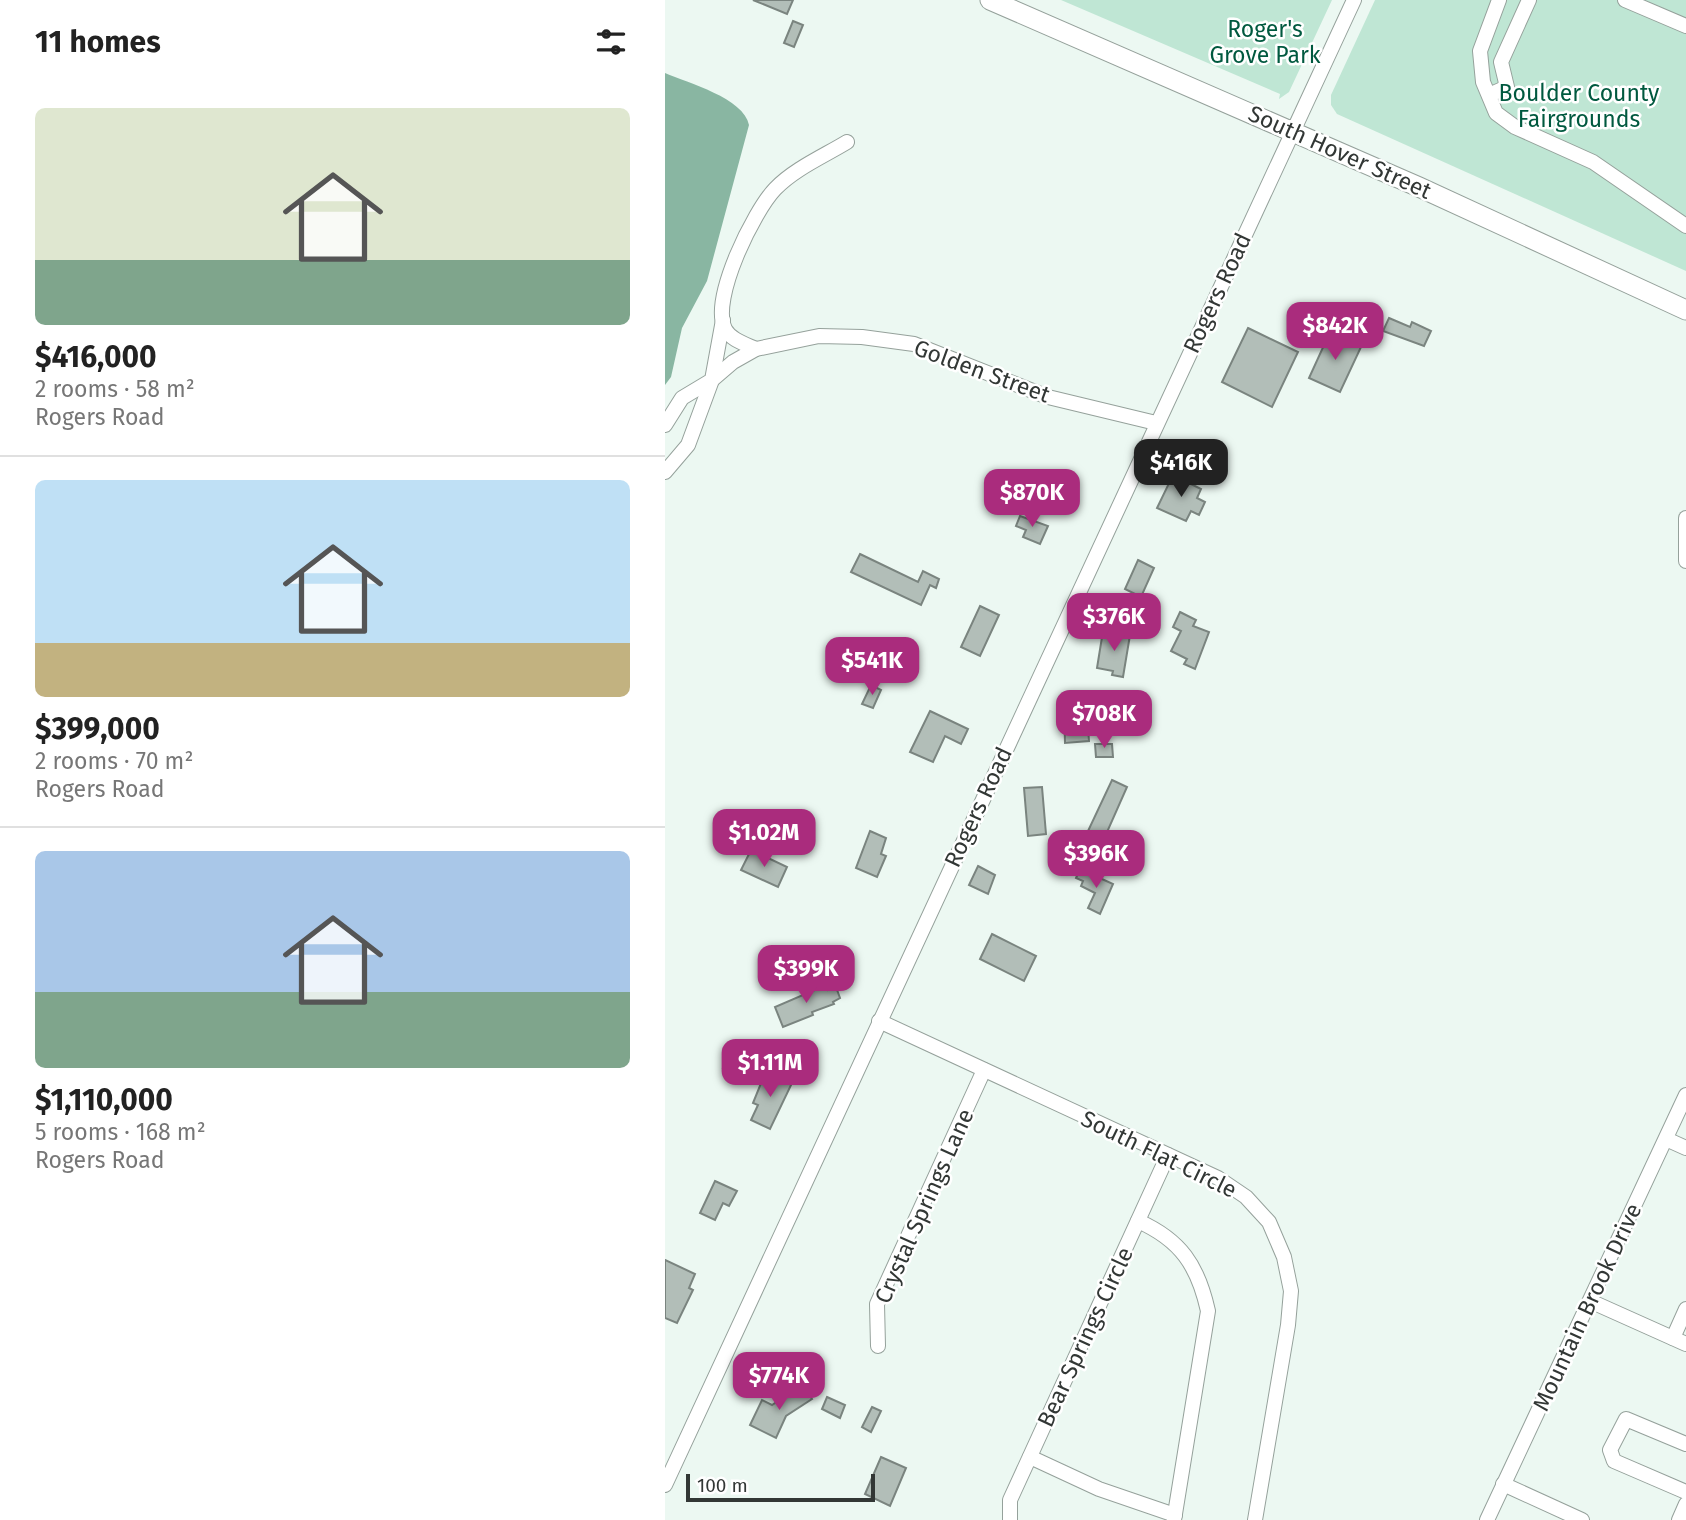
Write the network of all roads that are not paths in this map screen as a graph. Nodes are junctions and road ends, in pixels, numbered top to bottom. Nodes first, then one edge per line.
1 (990, 0) edge
2 (1354, 0) edge
3 (1499, 0) edge
4 (1529, 0) edge
5 (1625, 0) edge
6 (1686, 26) edge
7 (1489, 95) junction
8 (1293, 131) junction
9 (847, 142) dead end
10 (1686, 226) edge
11 (1686, 310) edge
12 (723, 320) junction
13 (756, 349) junction
14 (712, 380) junction
15 (1156, 423) junction
16 (665, 425) edge
17 (665, 472) edge
18 (1686, 518) edge
19 (1686, 561) edge
20 (879, 1021) junction
21 (984, 1070) junction
22 (1686, 1095) edge
23 (1666, 1139) junction
24 (1686, 1147) edge
25 (1168, 1155) junction
26 (1138, 1221) junction
27 (1590, 1300) junction
28 (1686, 1309) edge
29 (1679, 1341) edge
30 (878, 1346) dead end
31 (1686, 1444) edge
32 (1030, 1457) junction
33 (1503, 1484) junction
34 (665, 1485) edge
35 (1686, 1492) edge
36 (1686, 1504) edge
37 (1174, 1517) edge
38 (1010, 1520) edge
39 (1255, 1520) edge
40 (1487, 1520) edge
41 (1582, 1520) edge
42 (1679, 1520) edge

1 - 8 main road, South Hover Street
2 - 8 street, Rogers Road
3 - 7 street
4 - 7 street
5 - 6 street
7 - 10 street
8 - 11 main road, South Hover Street
8 - 15 street, Rogers Road
9 - 12 street
12 - 13 street
12 - 14 street
13 - 14 street, Golden Street
13 - 15 street, Golden Street
14 - 16 street, Golden Street
14 - 17 street
15 - 20 street, Rogers Road
18 - 19 street
20 - 21 street, South Flat Circle
20 - 34 street, Rogers Road
21 - 25 street, South Flat Circle
21 - 30 street, Crystal Springs Lane
22 - 23 street, Mountain Brook Drive
23 - 24 street
23 - 27 street, Mountain Brook Drive
25 - 26 street, Bear Springs Circle
25 - 39 street, South Flat Circle
26 - 32 street, Bear Springs Circle
26 - 37 street
27 - 29 street
27 - 33 street, Mountain Brook Drive
28 - 29 street
31 - 35 street
32 - 37 street
32 - 38 street, Bear Springs Circle
33 - 40 street, Mountain Brook Drive
33 - 41 street
36 - 42 street

